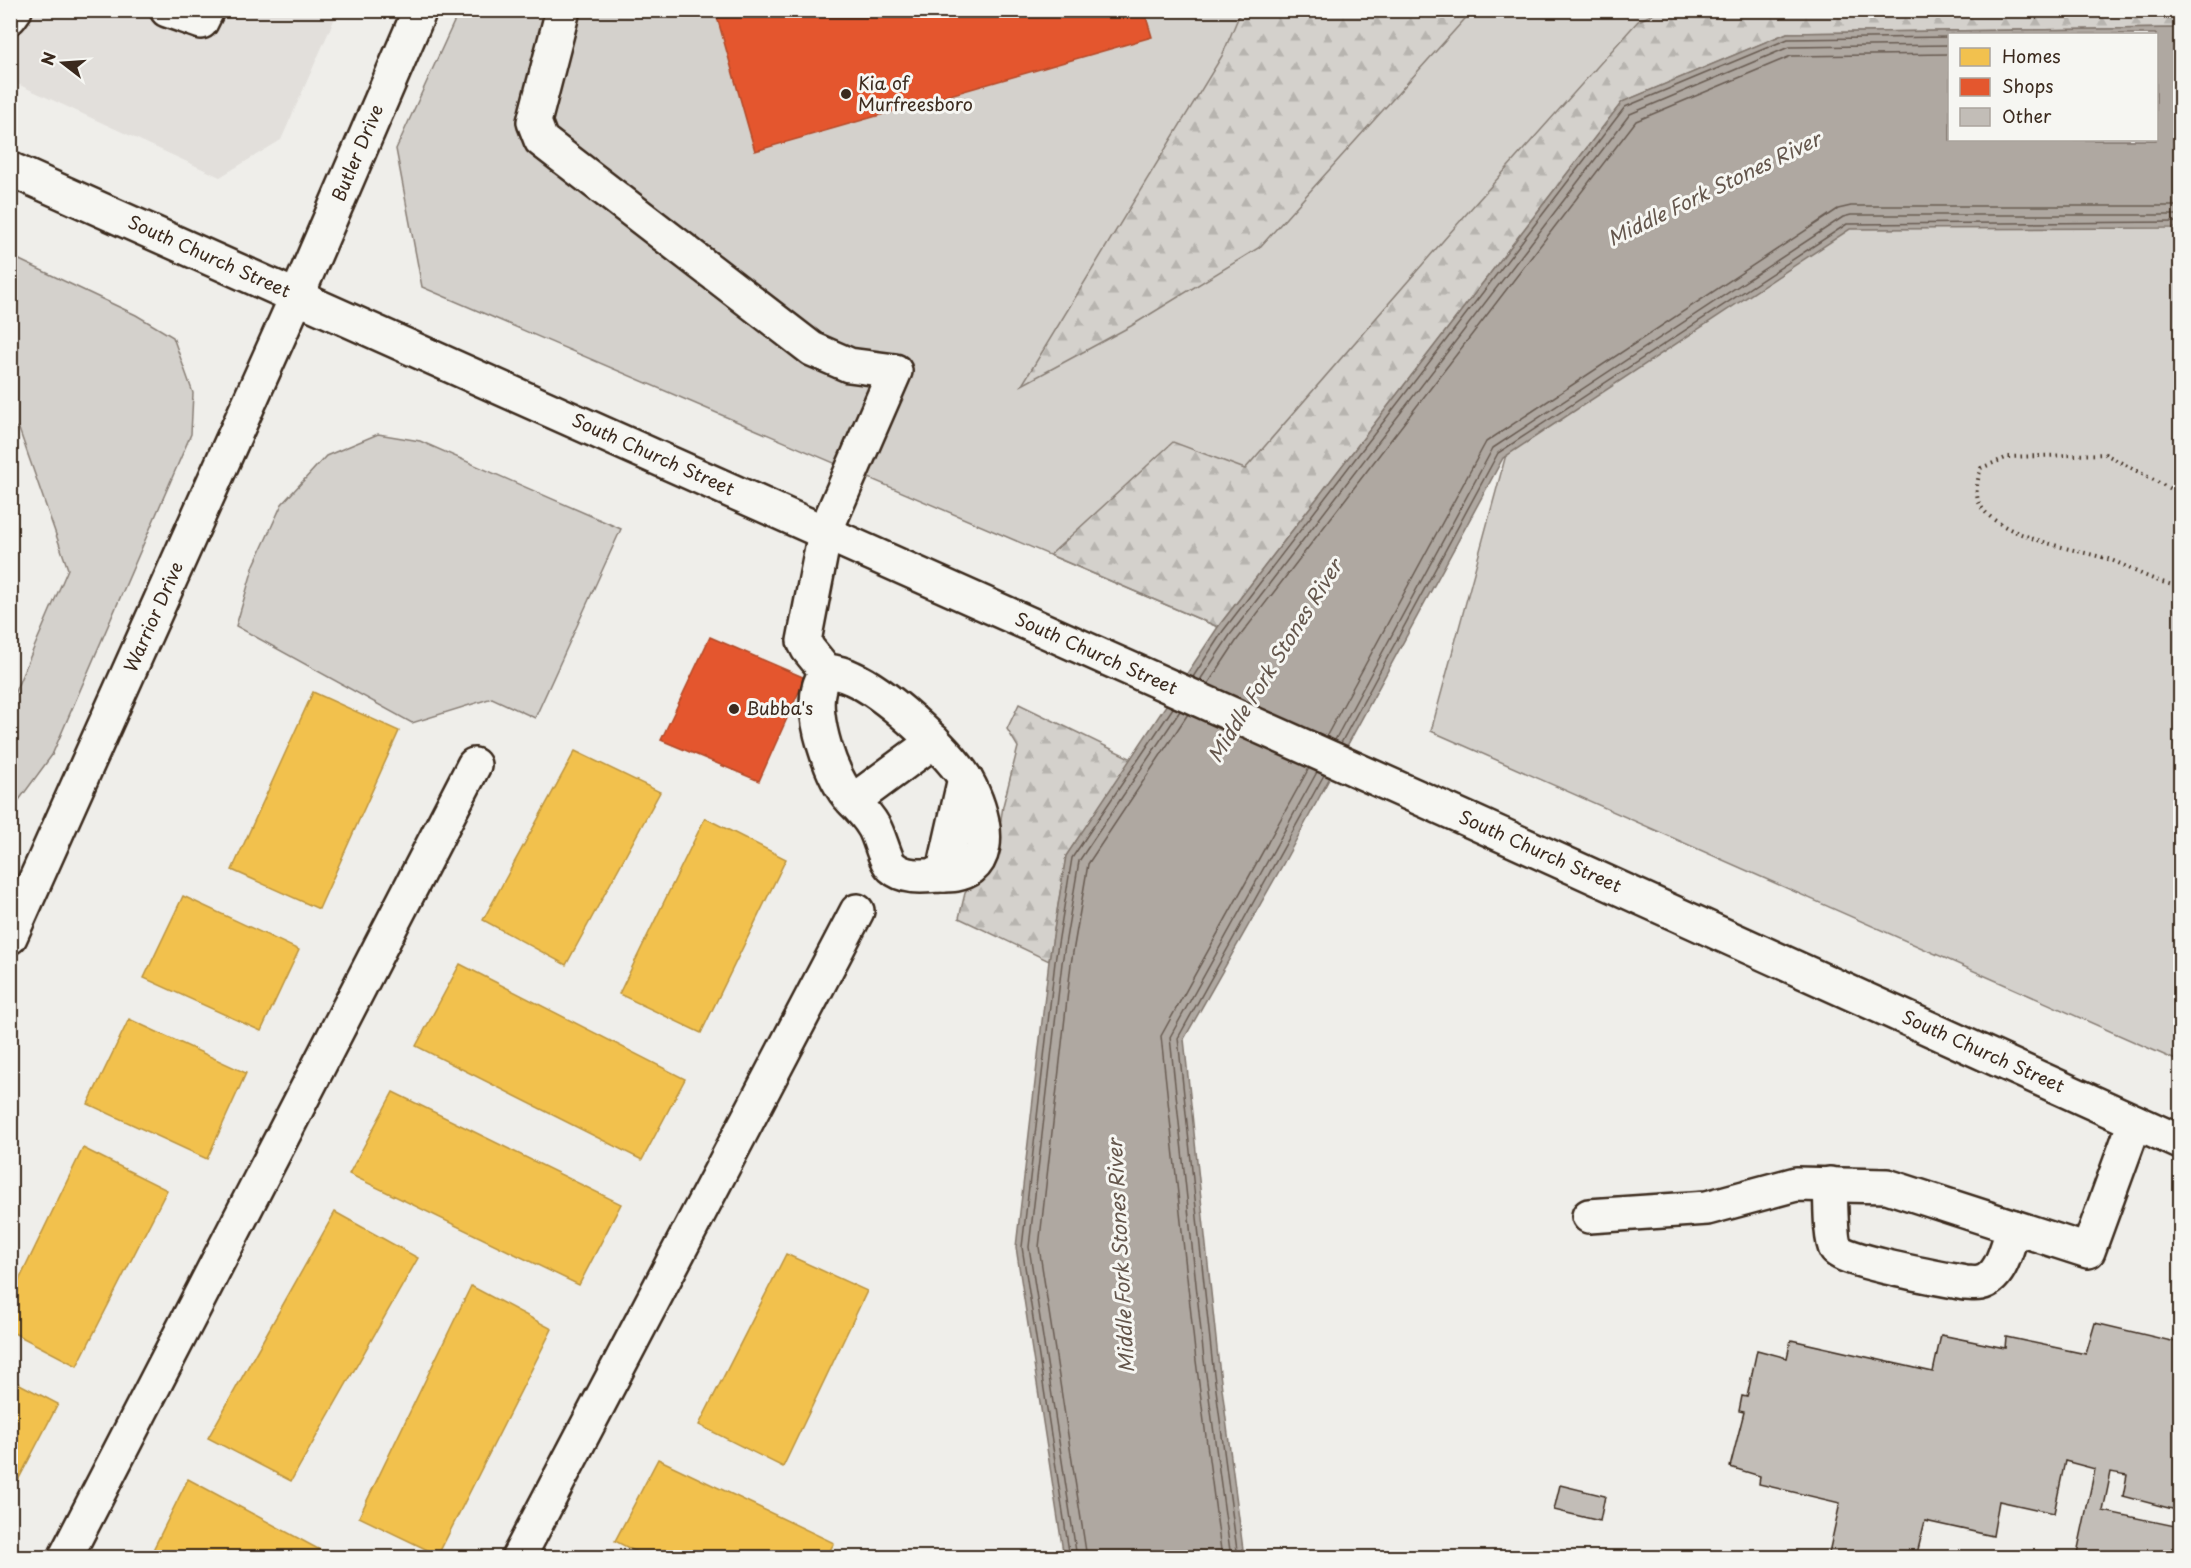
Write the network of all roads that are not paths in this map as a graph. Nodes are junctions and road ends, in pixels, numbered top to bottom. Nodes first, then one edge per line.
1 (15, 10) edge
2 (167, 10) edge
3 (207, 10) edge
4 (420, 10) edge
5 (563, 10) edge
6 (10, 17) edge
7 (10, 169) edge
8 (297, 296) junction
9 (825, 532) junction
10 (826, 671) junction
11 (934, 741) junction
12 (474, 765) dead end
13 (853, 801) junction
14 (857, 911) dead end
15 (10, 937) edge
16 (2135, 1122) junction
17 (2181, 1142) edge
18 (1830, 1184) junction
19 (1588, 1216) dead end
20 (2014, 1227) junction
21 (66, 1557) edge
22 (518, 1557) edge

1 - 6 main road
2 - 3 main road
4 - 8 main road, Butler Drive
5 - 9 main road
7 - 8 main road, South Church Street
8 - 9 main road, South Church Street
8 - 15 main road, Warrior Drive
9 - 10 main road
9 - 16 main road, South Church Street
10 - 11 main road
10 - 13 main road
11 - 13 main road
11 - 13 main road
12 - 21 main road
14 - 22 main road
16 - 17 main road, South Church Street
16 - 20 main road
18 - 19 main road
18 - 20 main road
18 - 20 main road

